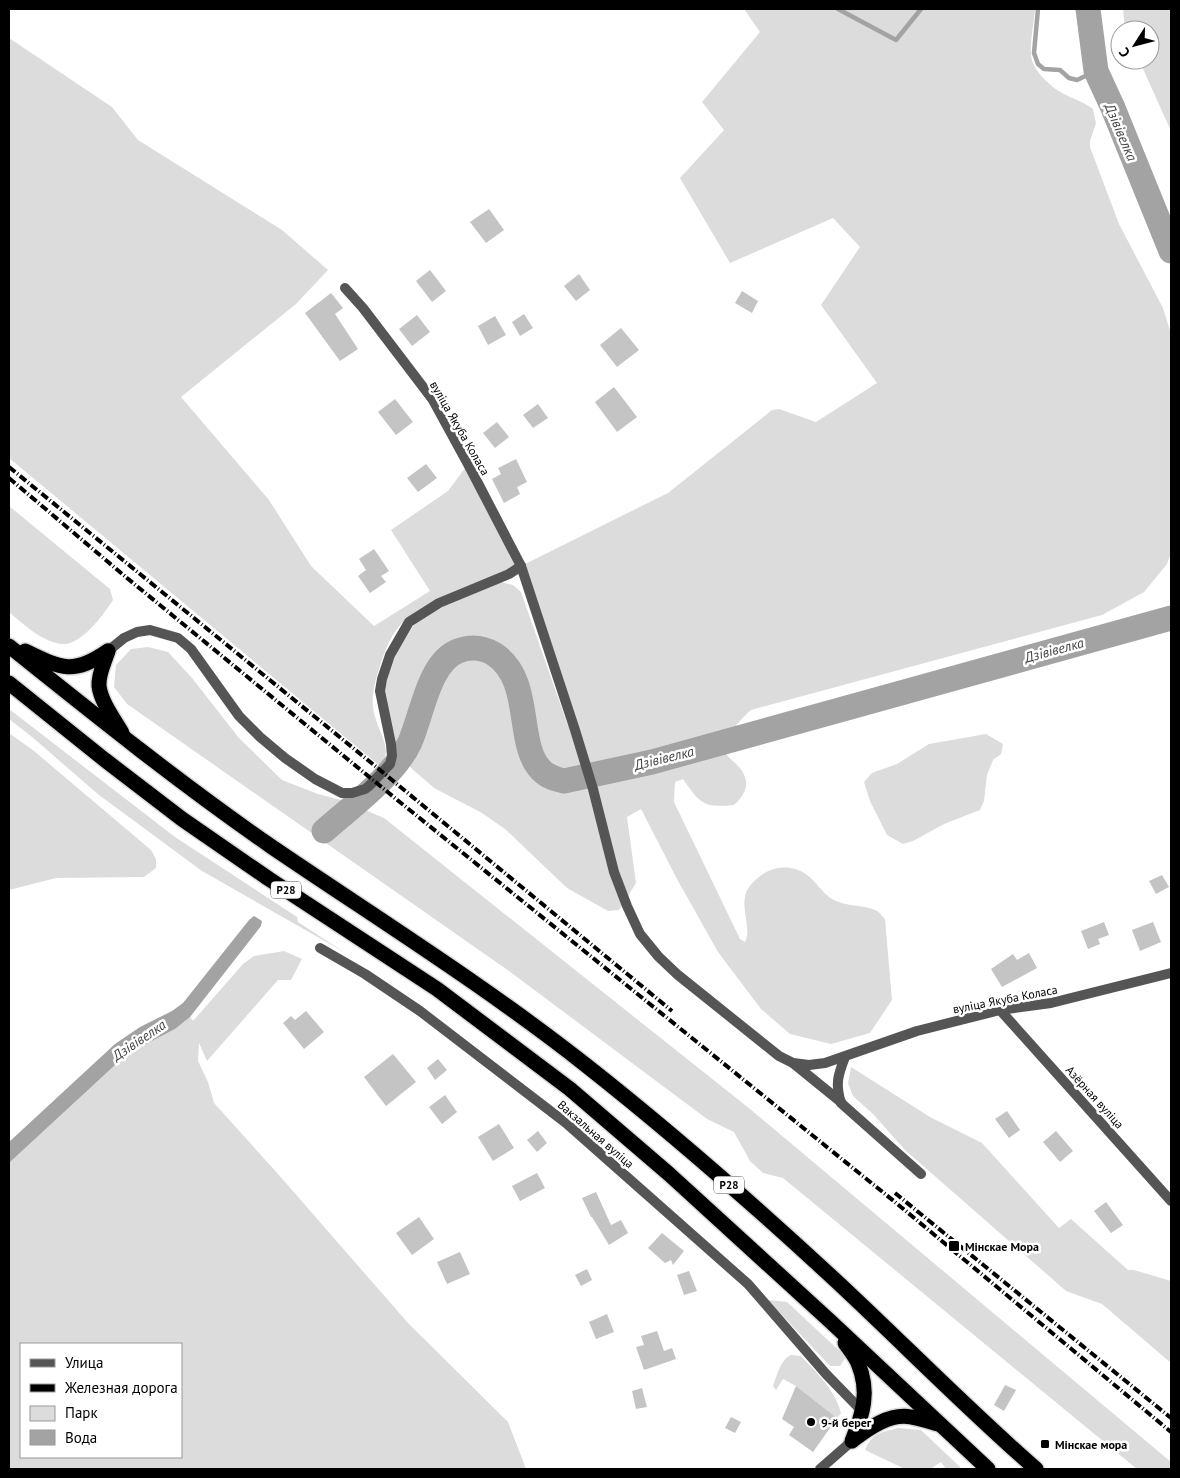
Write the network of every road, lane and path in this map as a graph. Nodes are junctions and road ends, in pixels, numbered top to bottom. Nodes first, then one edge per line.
1 (345, 288) dead end
2 (521, 566) junction
3 (9, 645) edge
4 (108, 651) junction
5 (9, 683) edge
6 (126, 740) junction
7 (320, 948) dead end
8 (1171, 973) edge
9 (1000, 1010) junction
10 (845, 1057) junction
11 (793, 1063) junction
12 (842, 1103) junction
13 (921, 1174) dead end
14 (1171, 1201) edge
15 (830, 1321) junction
16 (863, 1412) junction
17 (940, 1425) junction
18 (852, 1441) junction
19 (820, 1469) edge
20 (988, 1469) edge
21 (1036, 1469) edge

1 - 2 street, вуліца Якуба Коласа
2 - 4 street
2 - 11 street, вуліца Якуба Коласа
3 - 4 highway
3 - 6 highway, Р28
4 - 6 highway
5 - 15 highway, Р28
6 - 21 highway, Р28
7 - 16 street, Вакзальная вуліца
8 - 9 street, вуліца Якуба Коласа
9 - 10 street, вуліца Якуба Коласа
9 - 14 street, Азёрная вуліца
10 - 11 street, вуліца Якуба Коласа
10 - 12 street
11 - 12 street, вуліца Якуба Коласа
12 - 13 street, вуліца Якуба Коласа
15 - 16 highway
15 - 17 highway, Р28
16 - 18 highway
17 - 18 highway
17 - 20 highway, Р28
18 - 19 street

